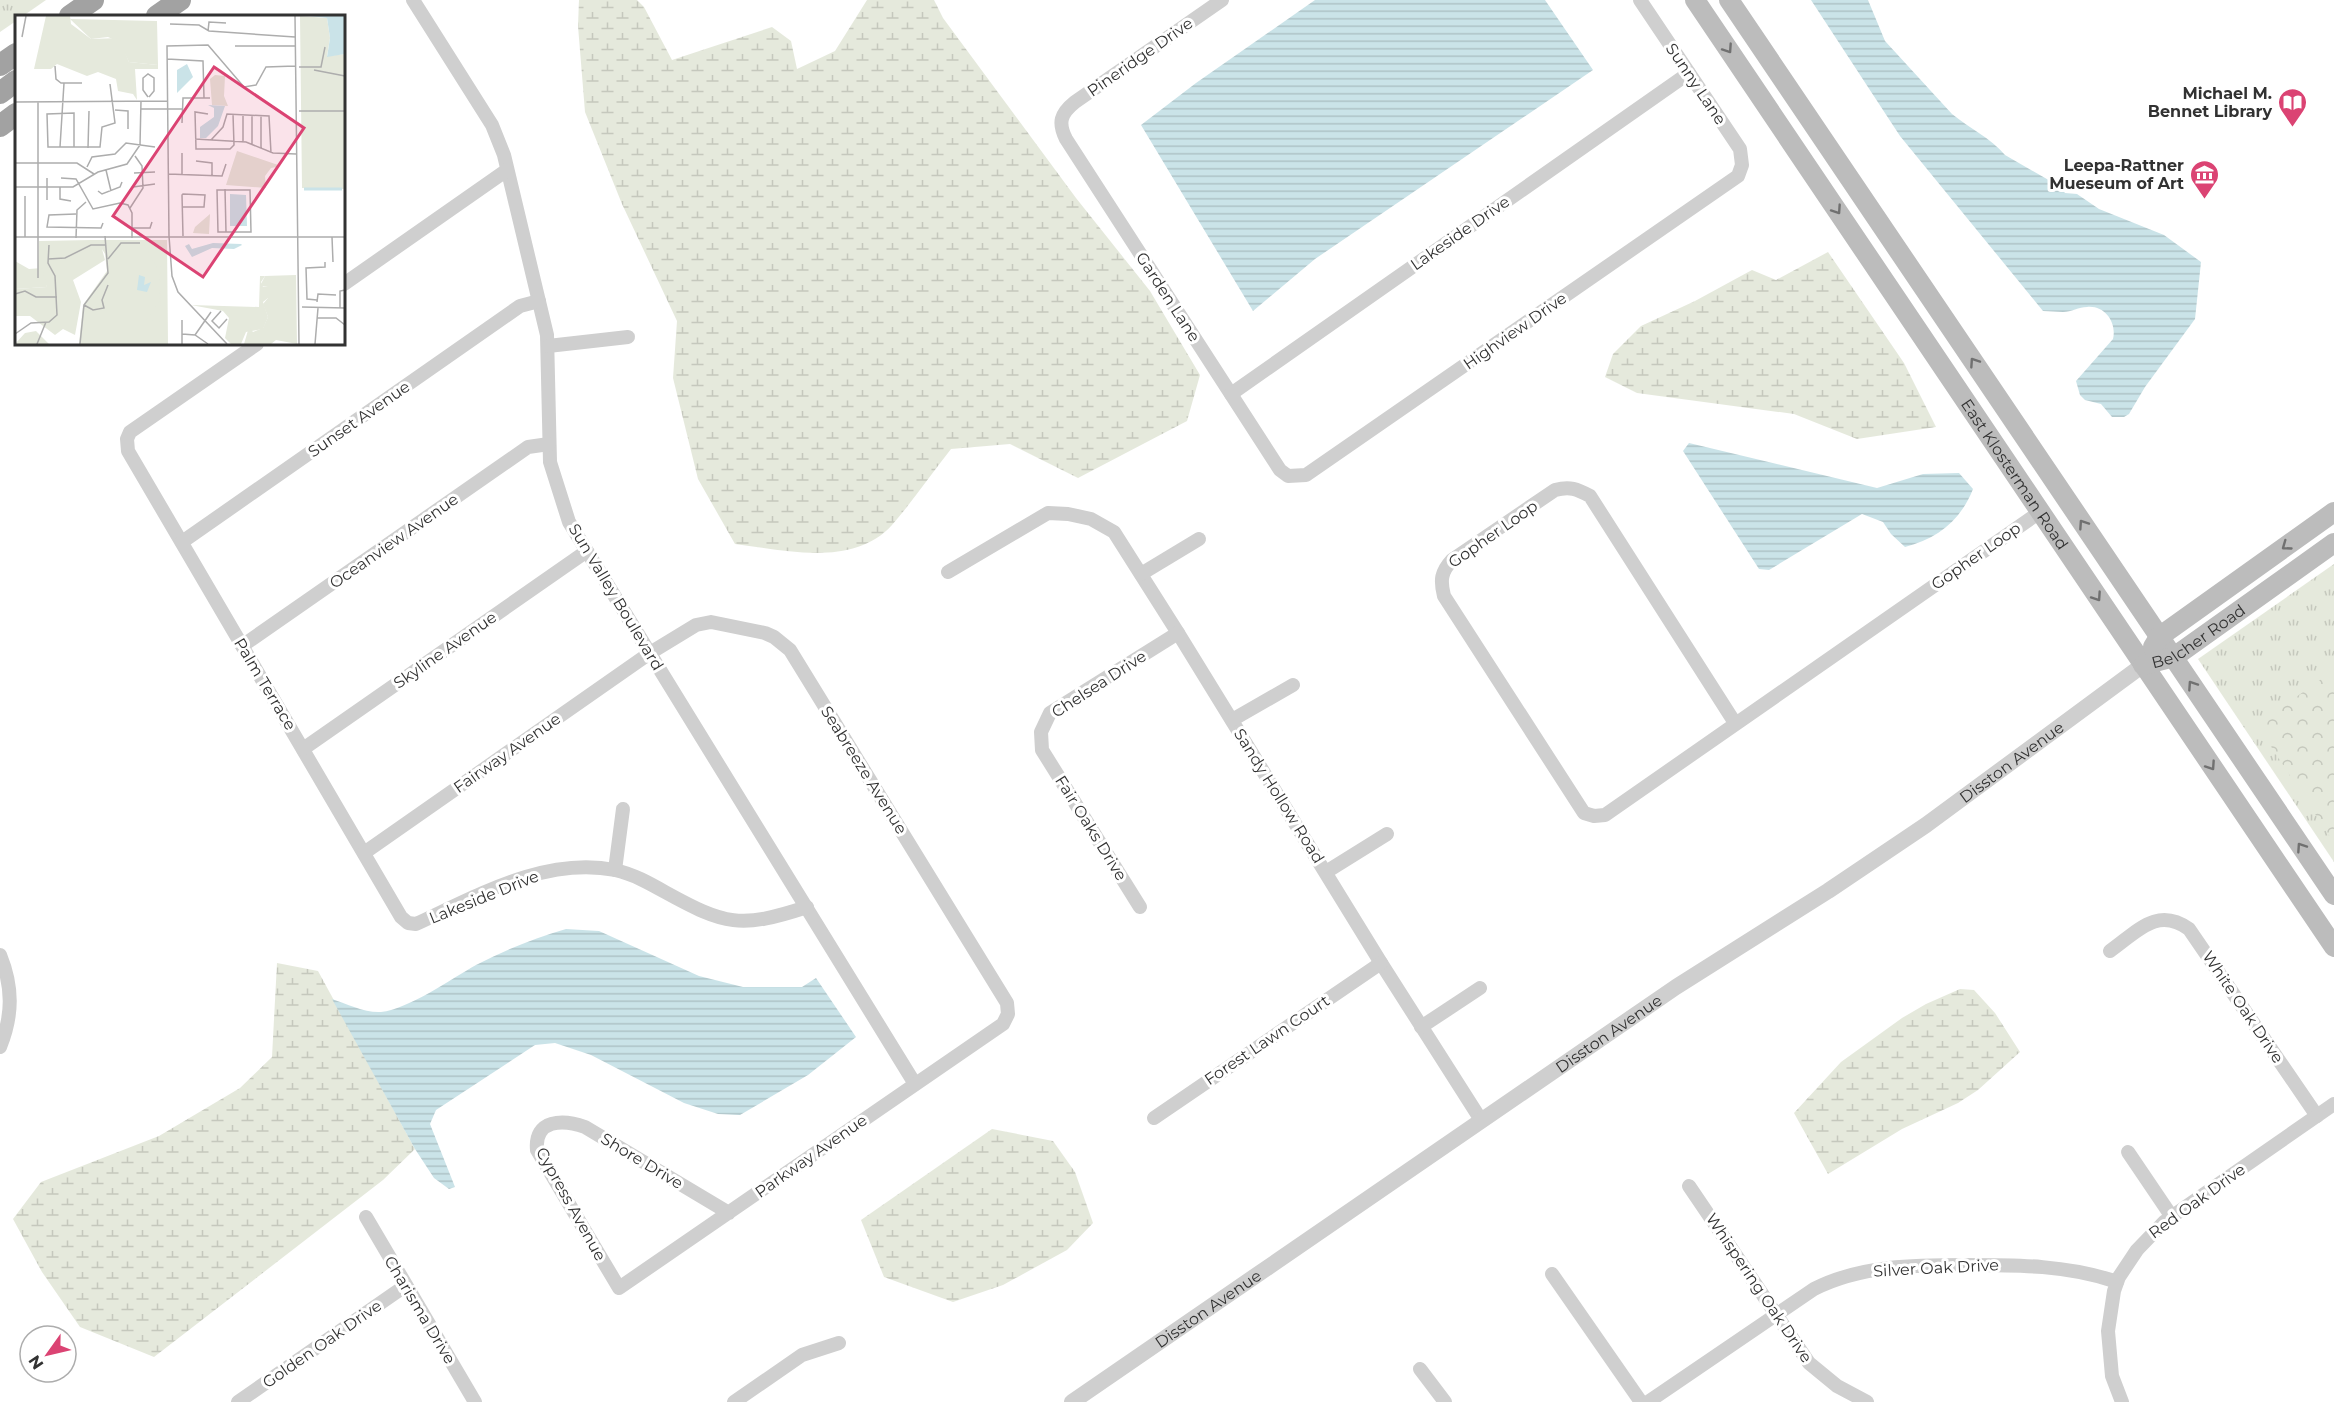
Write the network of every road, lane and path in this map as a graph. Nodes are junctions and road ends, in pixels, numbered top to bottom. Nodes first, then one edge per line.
1 (93, 0) edge
2 (104, 0) edge
3 (180, 0) edge
4 (413, 0) edge
5 (1222, 0) edge
6 (1640, 0) edge
7 (1695, 0) edge
8 (1729, 0) edge
9 (71, 15) edge
10 (92, 15) edge
11 (158, 15) edge
12 (15, 55) edge
13 (0, 65) edge
14 (1689, 73) junction
15 (15, 82) edge
16 (0, 93) edge
17 (15, 115) edge
18 (1061, 118) joint
19 (0, 126) edge
20 (507, 170) junction
21 (1740, 172) joint
22 (345, 283) edge
23 (539, 301) junction
24 (628, 337) dead end
25 (256, 345) edge
26 (548, 346) junction
27 (1231, 394) junction
28 (549, 444) junction
29 (1284, 474) joint
30 (2040, 512) junction
31 (2334, 512) edge
32 (1199, 539) dead end
33 (182, 542) junction
34 (2334, 543) edge
35 (587, 551) junction
36 (948, 572) dead end
37 (1142, 574) junction
38 (1178, 633) junction
39 (2159, 637) junction
40 (242, 646) junction
41 (650, 653) junction
42 (2174, 657) junction
43 (2143, 665) junction
44 (1293, 685) dead end
45 (1232, 720) junction
46 (1735, 723) junction
47 (303, 749) junction
48 (1042, 750) joint
49 (622, 809) dead end
50 (1387, 834) dead end
51 (364, 853) junction
52 (615, 870) junction
53 (1326, 872) junction
54 (2334, 895) edge
55 (807, 907) junction
56 (1140, 907) dead end
57 (401, 917) joint
58 (2334, 947) edge
59 (2110, 951) dead end
60 (0, 955) edge
61 (1381, 963) junction
62 (1480, 988) dead end
63 (1003, 1024) joint
64 (1421, 1027) junction
65 (0, 1047) edge
66 (915, 1084) junction
67 (2334, 1104) edge
68 (2317, 1116) junction
69 (1154, 1118) dead end
70 (1481, 1120) junction
71 (551, 1124) joint
72 (2128, 1152) dead end
73 (1689, 1185) dead end
74 (729, 1213) junction
75 (2172, 1216) junction
76 (366, 1217) dead end
77 (1552, 1274) dead end
78 (2117, 1282) junction
79 (405, 1286) junction
80 (619, 1288) joint
81 (1776, 1316) junction
82 (839, 1343) dead end
83 (1420, 1370) dead end
84 (238, 1402) edge
85 (476, 1402) edge
86 (734, 1402) edge
87 (1072, 1402) edge
88 (1445, 1402) edge
89 (1641, 1402) edge
90 (1648, 1402) edge
91 (1868, 1402) edge
92 (2122, 1402) edge

1 - 9 highway
2 - 10 highway
3 - 11 highway
4 - 20 street, Sun Valley Boulevard
5 - 18 street, Pineridge Drive
6 - 14 street, Sunny Lane
7 -> 30 main road, East Klosterman Road
39 -> 8 main road, East Klosterman Road
12 - 13 highway
14 - 21 street, Sunny Lane
14 - 27 street, Lakeside Drive
15 - 16 highway
17 - 19 highway
18 - 27 street, Garden Lane
20 - 22 street
20 - 23 street, Sun Valley Boulevard
21 - 29 street, Highview Drive
23 - 26 street, Sun Valley Boulevard
23 - 33 street, Sunset Avenue
24 - 26 street
25 - 33 street, Palm Terrace
26 - 28 street, Sun Valley Boulevard
27 - 29 street, Garden Lane
28 - 35 street, Sun Valley Boulevard
28 - 40 street, Oceanview Avenue
30 -> 43 main road, East Klosterman Road
30 - 46 street, Gopher Loop
31 -> 39 main road, Belcher Road
32 - 37 street
33 - 40 street, Palm Terrace
34 - 42 main road, Belcher Road
35 - 41 street, Sun Valley Boulevard
35 - 47 street, Skyline Avenue
36 - 37 street, Sandy Hollow Road
37 - 38 street, Sandy Hollow Road
38 - 45 street, Sandy Hollow Road
38 - 48 street, Chelsea Drive
39 - 42 main road, East Klosterman Road
39 - 43 main road, Belcher Road
40 - 47 street, Palm Terrace
41 - 51 street, Fairway Avenue
41 - 55 street, Sun Valley Boulevard
41 - 63 street, Seabreeze Avenue
42 - 43 main road, Belcher Road
54 -> 42 main road, East Klosterman Road
43 -> 58 main road, East Klosterman Road
43 - 70 street, Disston Avenue
44 - 45 street
45 - 53 street, Sandy Hollow Road
46 - 46 street, Gopher Loop
47 - 51 street, Palm Terrace
48 - 56 street, Fair Oaks Drive
49 - 52 street
50 - 53 street
51 - 57 street, Palm Terrace
52 - 55 street, Lakeside Drive
52 - 57 street, Lakeside Drive
53 - 61 street, Sandy Hollow Road
55 - 66 street, Sun Valley Boulevard
59 - 68 street, White Oak Drive
60 - 65 street
61 - 64 street, Sandy Hollow Road
61 - 69 street, Forest Lawn Court
62 - 64 street
63 - 66 street, Parkway Avenue
64 - 70 street, Sandy Hollow Road
66 - 74 street, Parkway Avenue
67 - 68 street, Red Oak Drive
68 - 75 street, Red Oak Drive
70 - 87 street, Disston Avenue
71 - 74 street, Shore Drive
71 - 80 street, Cypress Avenue
72 - 75 street
73 - 81 street, Whispering Oak Drive
74 - 80 street, Parkway Avenue
75 - 78 street, Red Oak Drive
76 - 79 street, Charisma Drive
77 - 89 street
78 - 81 street, Silver Oak Drive
78 - 92 street, Red Oak Drive
79 - 84 street, Golden Oak Drive
79 - 85 street, Charisma Drive
81 - 90 street, Silver Oak Drive
81 - 91 street, Whispering Oak Drive
82 - 86 street
83 - 88 street

